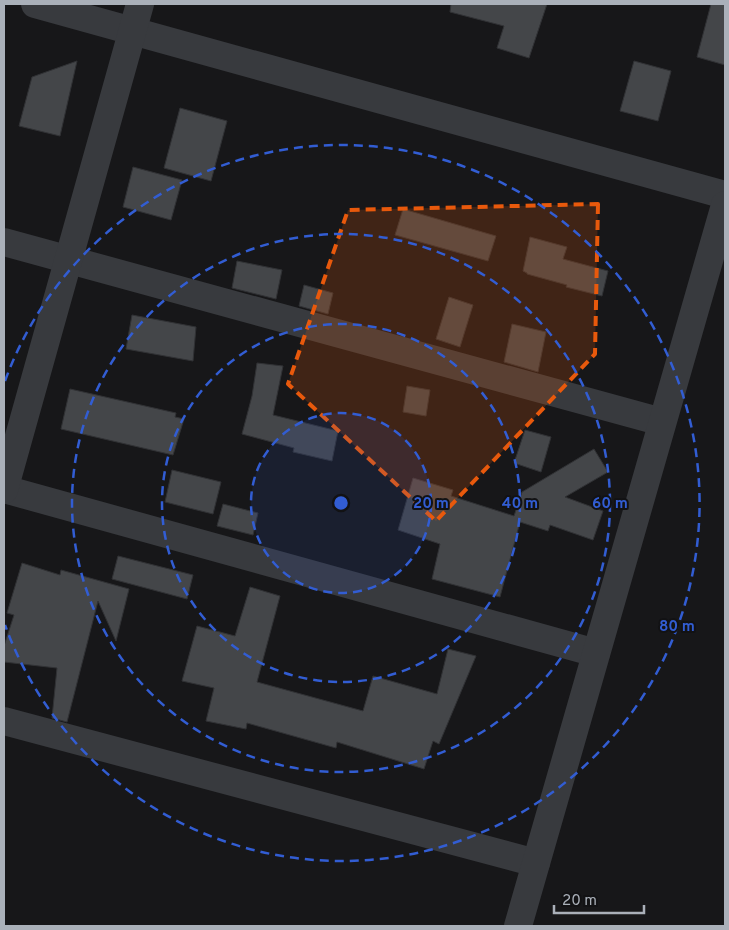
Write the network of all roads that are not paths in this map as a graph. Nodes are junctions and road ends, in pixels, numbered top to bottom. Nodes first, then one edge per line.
1 (35, 4) edge
2 (140, 4) edge
3 (132, 31) junction
4 (725, 195) edge
5 (725, 205) edge
6 (4, 242) edge
7 (68, 260) junction
8 (662, 422) junction
9 (4, 489) edge
10 (596, 653) junction
11 (4, 721) edge
12 (536, 863) junction
13 (518, 926) edge

1 - 3 street
2 - 3 street
3 - 4 street
3 - 7 street
5 - 8 street
6 - 7 street
7 - 8 street
7 - 9 street
8 - 10 street
9 - 10 street
10 - 12 street
11 - 12 street
12 - 13 street

